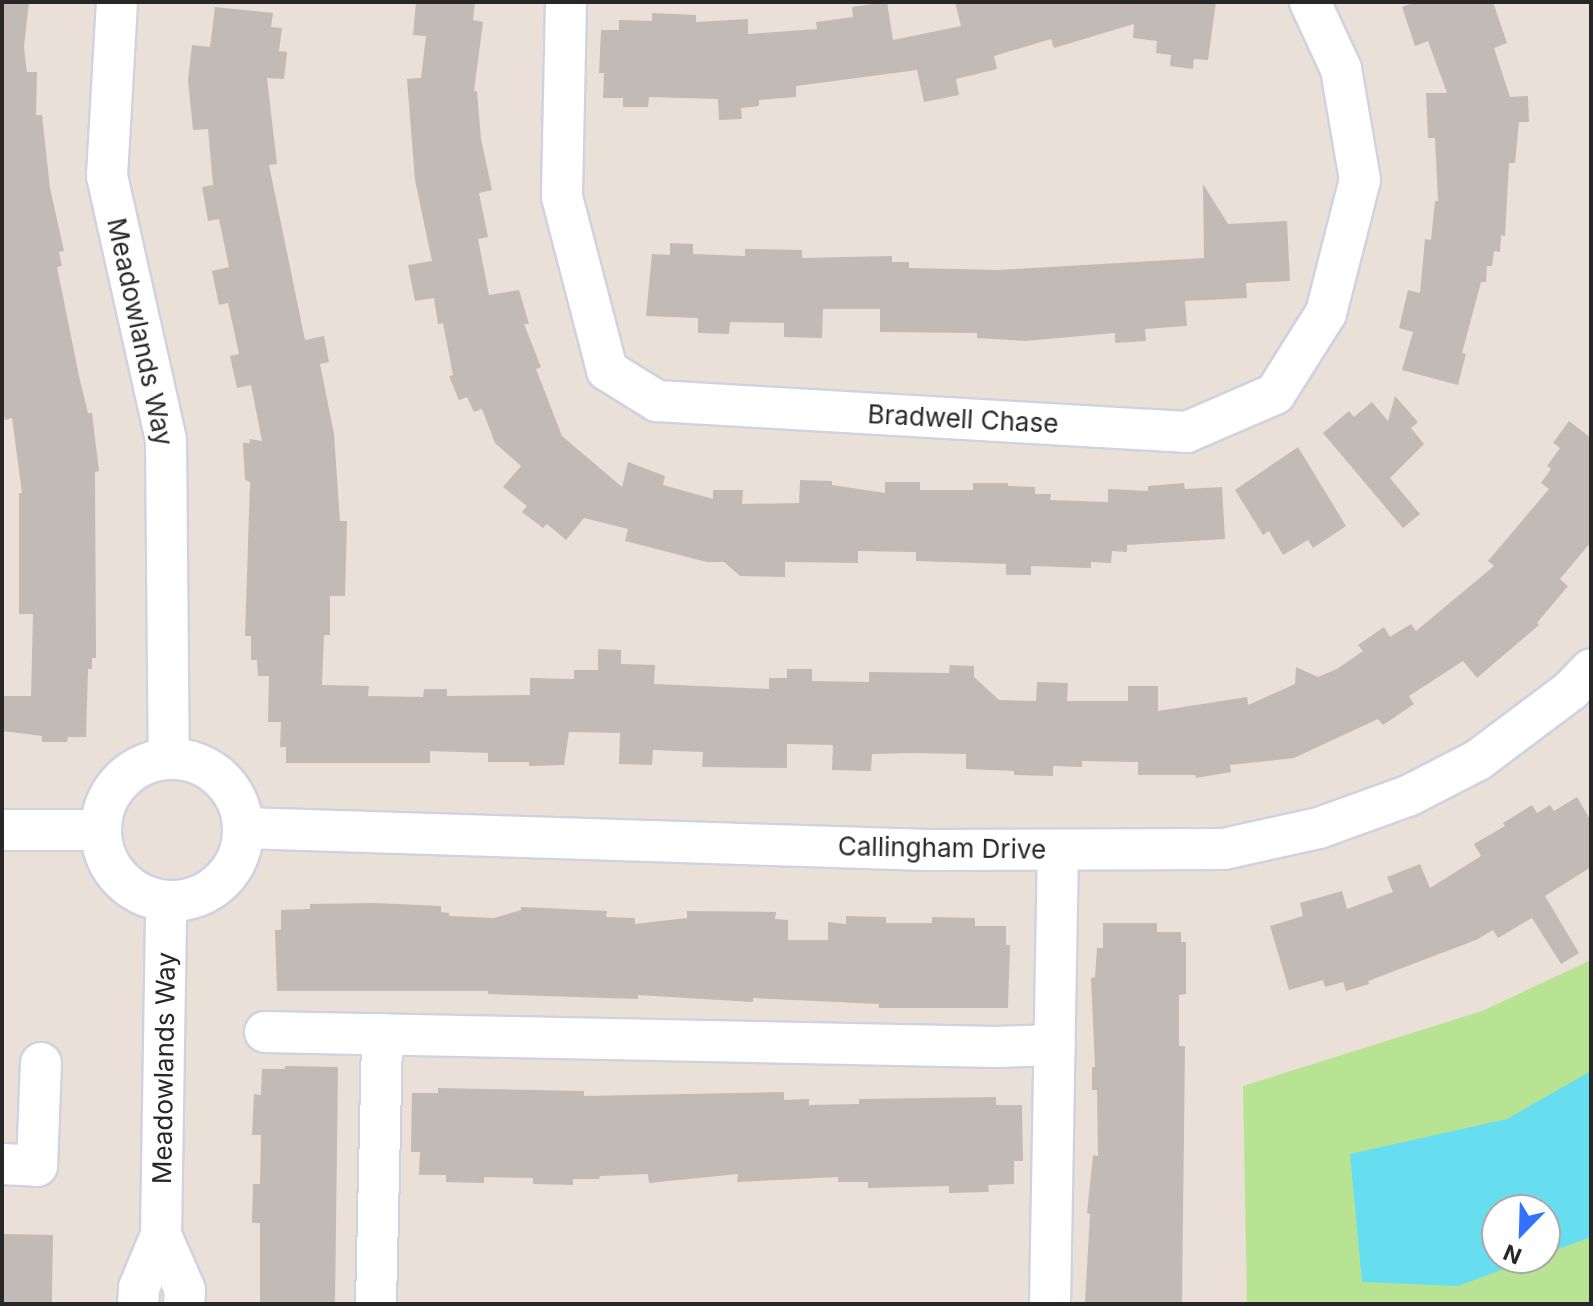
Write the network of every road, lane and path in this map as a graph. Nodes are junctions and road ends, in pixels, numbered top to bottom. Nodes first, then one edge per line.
1 (117, 2) edge
2 (566, 2) edge
3 (1310, 2) edge
4 (1591, 669) edge
5 (169, 758) junction
6 (244, 828) junction
7 (2, 830) edge
8 (99, 830) junction
9 (1058, 850) junction
10 (166, 902) junction
11 (265, 1032) dead end
12 (382, 1034) junction
13 (1055, 1045) junction
14 (41, 1063) dead end
15 (2, 1164) edge
16 (161, 1235) junction
17 (138, 1304) edge
18 (184, 1304) edge
19 (376, 1304) edge
20 (1050, 1304) edge

1 - 5 street, Meadowlands Way
2 - 3 street, Bradwell Chase
4 - 9 street, Callingham Drive
5 - 6 street
5 - 8 street
6 - 9 street, Callingham Drive
6 - 10 street
7 - 8 street
8 - 10 street
9 - 13 street
10 - 16 street, Meadowlands Way
11 - 12 street
12 - 13 street
12 - 19 street
13 - 20 street
14 - 15 street
16 - 17 street, Meadowlands Way
16 - 18 street, Meadowlands Way

